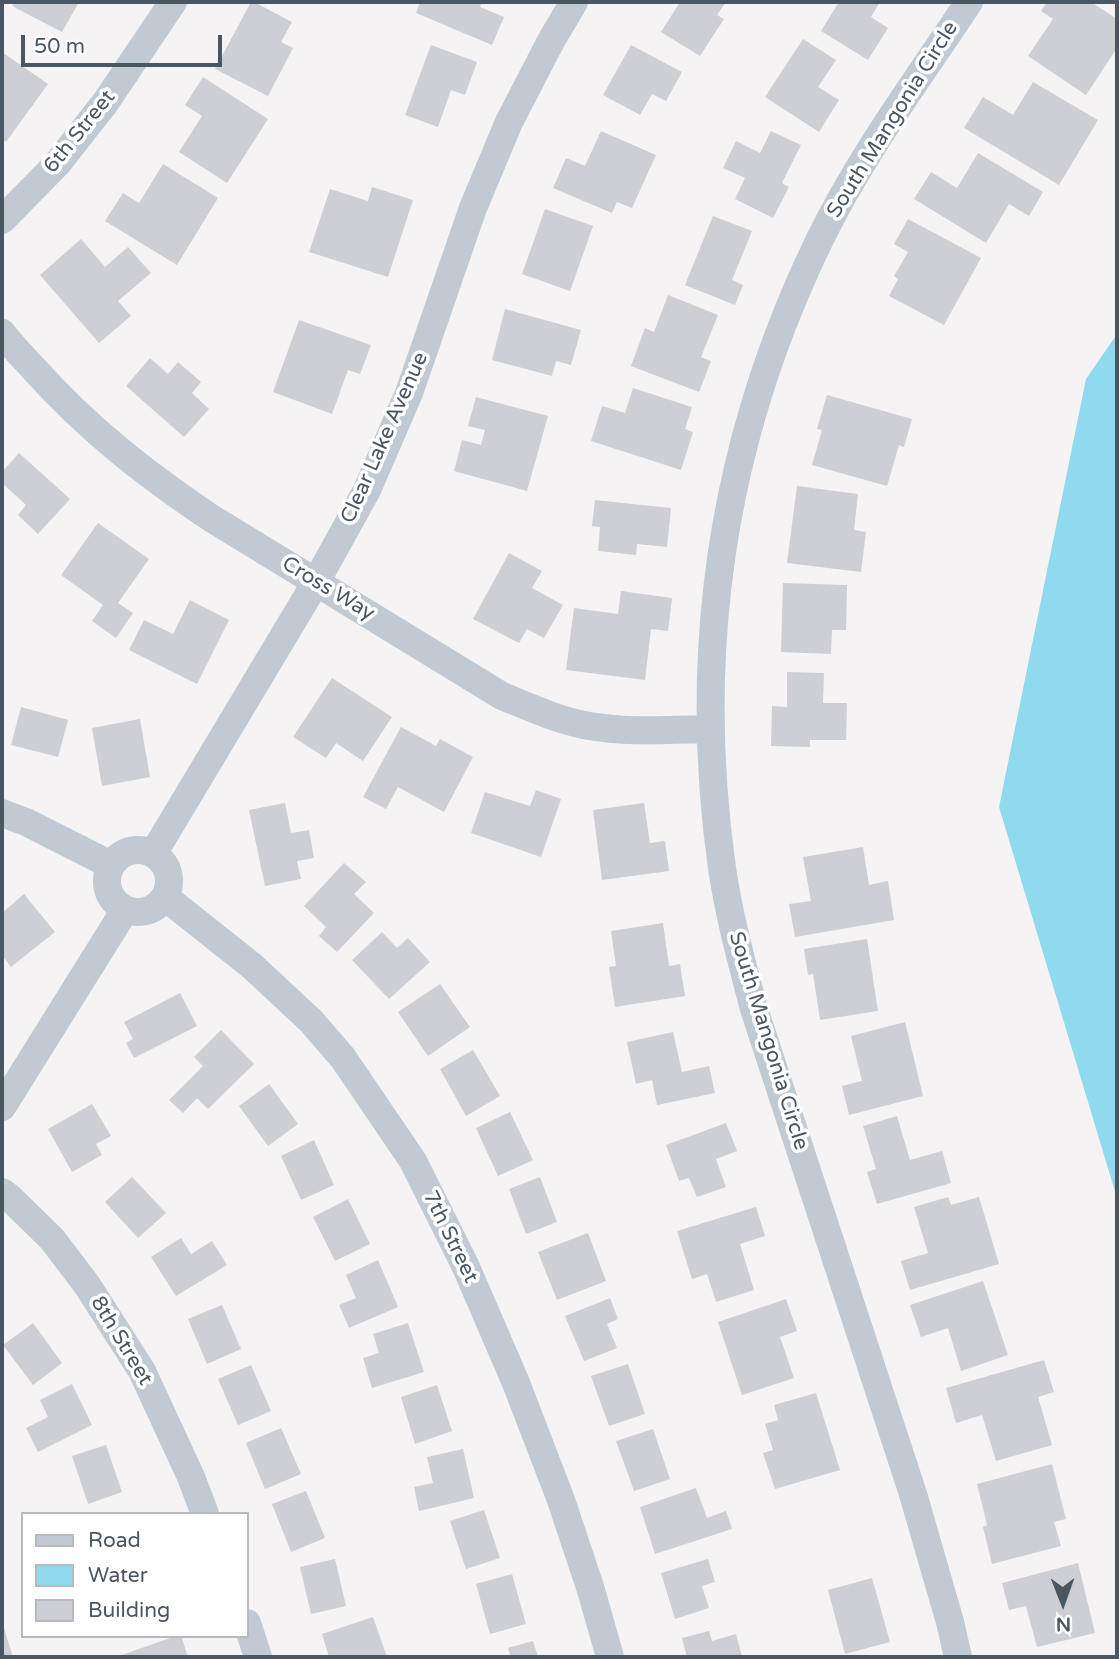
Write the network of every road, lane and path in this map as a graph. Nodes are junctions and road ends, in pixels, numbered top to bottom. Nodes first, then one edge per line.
1 (173, 2) edge
2 (574, 2) edge
3 (969, 2) edge
4 (2, 219) edge
5 (2, 333) edge
6 (316, 582) junction
7 (710, 729) junction
8 (2, 813) edge
9 (153, 854) junction
10 (111, 865) junction
11 (165, 897) junction
12 (125, 910) junction
13 (2, 1107) edge
14 (2, 1192) edge
15 (204, 1512) edge
16 (248, 1626) edge
17 (258, 1657) edge
18 (610, 1657) edge
19 (958, 1657) edge

1 - 4 street, 6th Street
2 - 6 street, Clear Lake Avenue
3 - 7 street, South Mangonia Circle
5 - 6 street, Cross Way
6 - 7 street, Cross Way
6 - 9 street, Clear Lake Avenue
7 - 19 street, South Mangonia Circle
8 - 10 street
9 - 10 street
9 - 11 street
10 - 12 street
11 - 12 street
11 - 18 street, 7th Street
12 - 13 street
14 - 15 street, 8th Street
16 - 17 street

